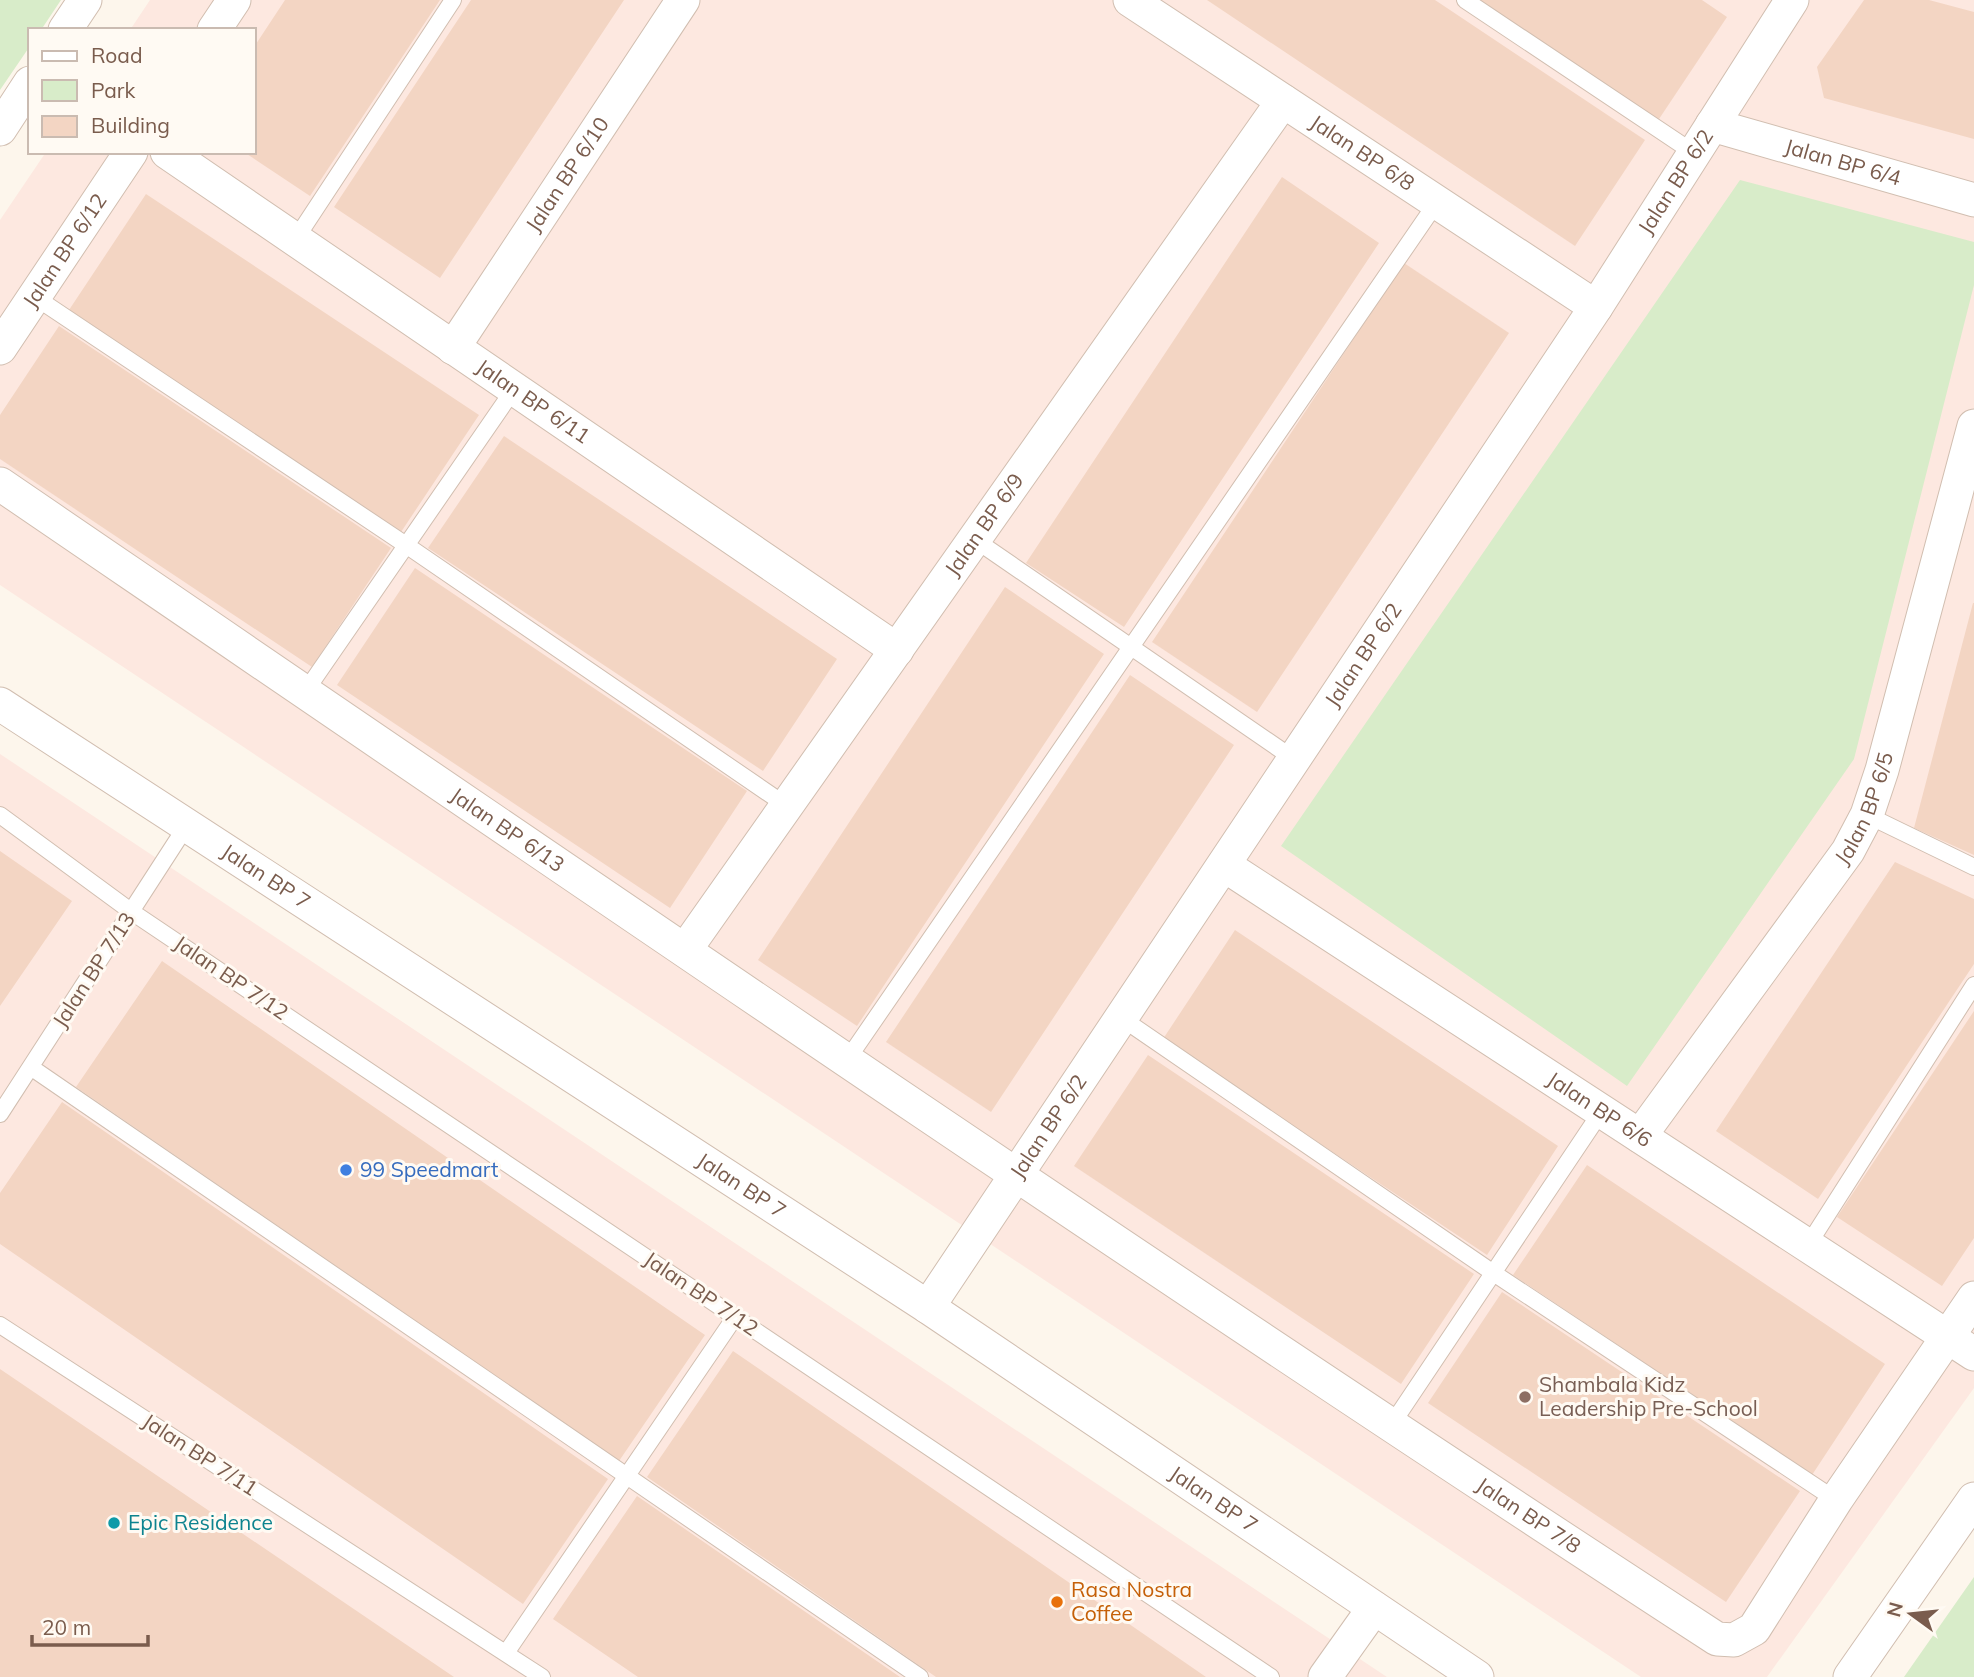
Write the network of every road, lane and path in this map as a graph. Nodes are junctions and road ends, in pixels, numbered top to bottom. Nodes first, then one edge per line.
1 (85, 0) edge
2 (234, 0) edge
3 (453, 0) edge
4 (683, 0) edge
5 (1129, 0) edge
6 (1465, 0) edge
7 (1785, 2) edge
8 (66, 28) edge
9 (215, 28) edge
10 (28, 86) edge
11 (1283, 101) junction
12 (1712, 125) junction
13 (0, 129) edge
14 (1694, 153) junction
15 (130, 154) edge
16 (170, 154) edge
17 (1974, 200) edge
18 (1437, 202) junction
19 (295, 240) junction
20 (34, 297) junction
21 (1596, 307) junction
22 (0, 348) edge
23 (453, 348) junction
24 (514, 389) junction
25 (1974, 426) edge
26 (0, 484) edge
27 (974, 539) junction
28 (406, 545) junction
29 (1130, 647) junction
30 (897, 650) junction
31 (305, 692) junction
32 (0, 704) edge
33 (1294, 759) junction
34 (787, 806) junction
35 (1867, 815) junction
36 (0, 816) edge
37 (187, 825) junction
38 (1224, 865) junction
39 (1974, 867) edge
40 (132, 912) junction
41 (685, 950) junction
42 (1974, 985) edge
43 (1120, 1017) junction
44 (846, 1060) junction
45 (32, 1069) junction
46 (1601, 1112) junction
47 (0, 1114) edge
48 (1640, 1136) junction
49 (1016, 1175) junction
50 (1808, 1245) junction
51 (1492, 1272) junction
52 (1974, 1298) edge
53 (928, 1307) junction
54 (735, 1317) junction
55 (0, 1325) edge
56 (1961, 1345) edge
57 (1390, 1427) junction
58 (626, 1476) junction
59 (1836, 1500) junction
60 (1974, 1500) edge
61 (1374, 1608) junction
62 (506, 1653) junction
63 (542, 1677) edge
64 (920, 1677) edge
65 (1271, 1677) edge
66 (1325, 1677) edge
67 (1477, 1677) edge
68 (1850, 1677) edge

1 - 8 street
2 - 9 street
3 - 19 lane
4 - 23 street, Jalan BP 6/10
5 - 11 street, Jalan BP 6/8
6 - 14 lane
7 - 12 street, Jalan BP 6/2
10 - 13 street
11 - 18 street, Jalan BP 6/8
11 - 27 street, Jalan BP 6/9
12 - 14 street, Jalan BP 6/2
12 - 17 street, Jalan BP 6/4
14 - 21 street, Jalan BP 6/2
15 - 20 street, Jalan BP 6/12
16 - 19 street, Jalan BP 6/11
18 - 21 street, Jalan BP 6/8
18 - 29 lane
19 - 23 street, Jalan BP 6/11
20 - 22 street, Jalan BP 6/12
20 - 28 lane
21 - 33 street, Jalan BP 6/2
23 - 24 street, Jalan BP 6/11
24 - 28 lane
24 - 30 street, Jalan BP 6/11
25 - 35 street, Jalan BP 6/5
26 - 31 street, Jalan BP 6/13
27 - 29 lane
27 - 30 street, Jalan BP 6/9
28 - 31 lane
28 - 34 lane
29 - 33 lane
29 - 44 lane
30 - 34 street, Jalan BP 6/9
31 - 41 street, Jalan BP 6/13
32 - 37 street, Jalan BP 7
33 - 38 street, Jalan BP 6/2
34 - 41 street, Jalan BP 6/9
35 - 39 lane
35 - 48 street, Jalan BP 6/5
36 - 40 lane, Jalan BP 7/12
37 - 40 lane, Jalan BP 7/13
37 - 53 street, Jalan BP 7
38 - 43 street, Jalan BP 6/2
38 - 46 street, Jalan BP 6/6
40 - 45 lane, Jalan BP 7/13
40 - 54 lane, Jalan BP 7/12
41 - 44 street, Jalan BP 6/13
42 - 50 lane
43 - 49 street, Jalan BP 6/2
43 - 51 lane
44 - 49 street, Jalan BP 6/13
45 - 47 lane, Jalan BP 7/13
45 - 58 lane
46 - 48 street, Jalan BP 6/6
46 - 51 lane
48 - 50 street, Jalan BP 6/6
49 - 53 street, Jalan BP 6/2
49 - 57 street, Jalan BP 7/8
50 - 56 street, Jalan BP 6/6
51 - 57 lane
51 - 59 lane
52 - 56 street, Jalan BP 7/8
53 - 61 street, Jalan BP 7
54 - 58 lane
54 - 65 lane, Jalan BP 7/12
55 - 62 lane, Jalan BP 7/11
56 - 59 street, Jalan BP 7/8
57 - 59 street, Jalan BP 7/8
58 - 62 lane
58 - 64 lane
60 - 68 street
61 - 66 street
61 - 67 street, Jalan BP 7
62 - 63 lane, Jalan BP 7/11

